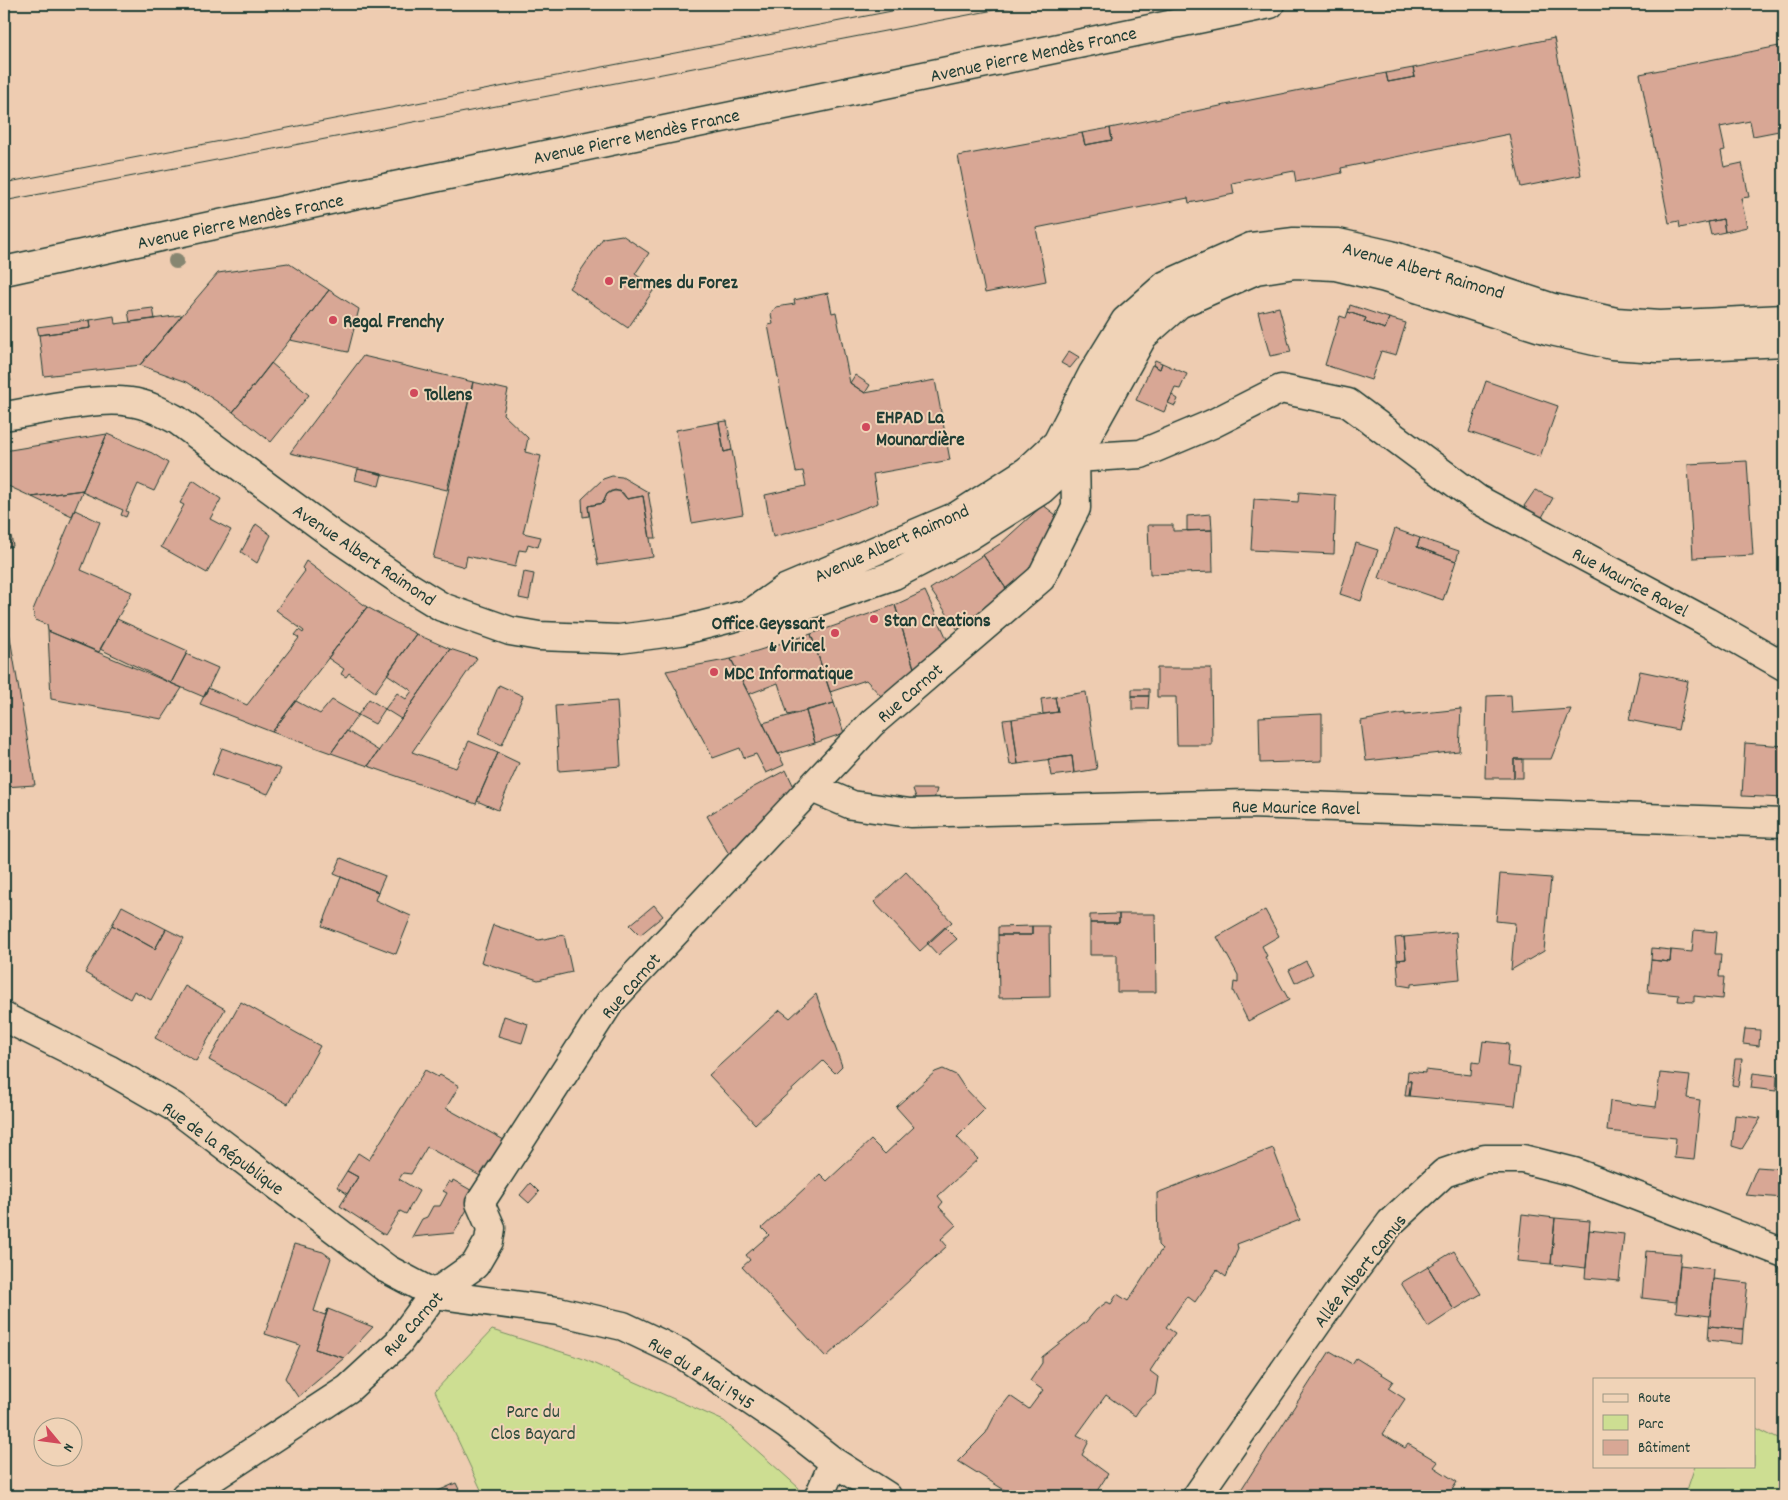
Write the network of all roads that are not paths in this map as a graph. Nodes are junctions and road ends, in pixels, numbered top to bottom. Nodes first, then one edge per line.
1 (1270, 4) edge
2 (4, 271) edge
3 (1784, 319) edge
4 (1784, 342) edge
5 (4, 416) edge
6 (1075, 458) junction
7 (751, 613) junction
8 (1784, 666) edge
9 (812, 788) junction
10 (1784, 823) edge
11 (4, 1017) edge
12 (1784, 1253) edge
13 (434, 1294) junction
14 (834, 1462) junction
15 (185, 1496) edge
16 (820, 1496) edge
17 (888, 1496) edge
18 (1198, 1496) edge

1 - 2 street, Avenue Pierre Mendès France
3 - 7 street, Avenue Albert Raimond
4 - 6 street, Avenue Albert Raimond
5 - 7 street, Avenue Albert Raimond
6 - 7 street, Avenue Albert Raimond
6 - 8 street, Rue Maurice Ravel
6 - 9 street, Rue Carnot
9 - 10 street, Rue Maurice Ravel
9 - 13 street, Rue Carnot
11 - 13 street, Rue de la République
12 - 18 street, Allée Albert Camus
13 - 14 street, Rue du 8 Mai 1945
13 - 15 street, Rue Carnot
14 - 16 street
14 - 17 street, Rue du 8 Mai 1945

